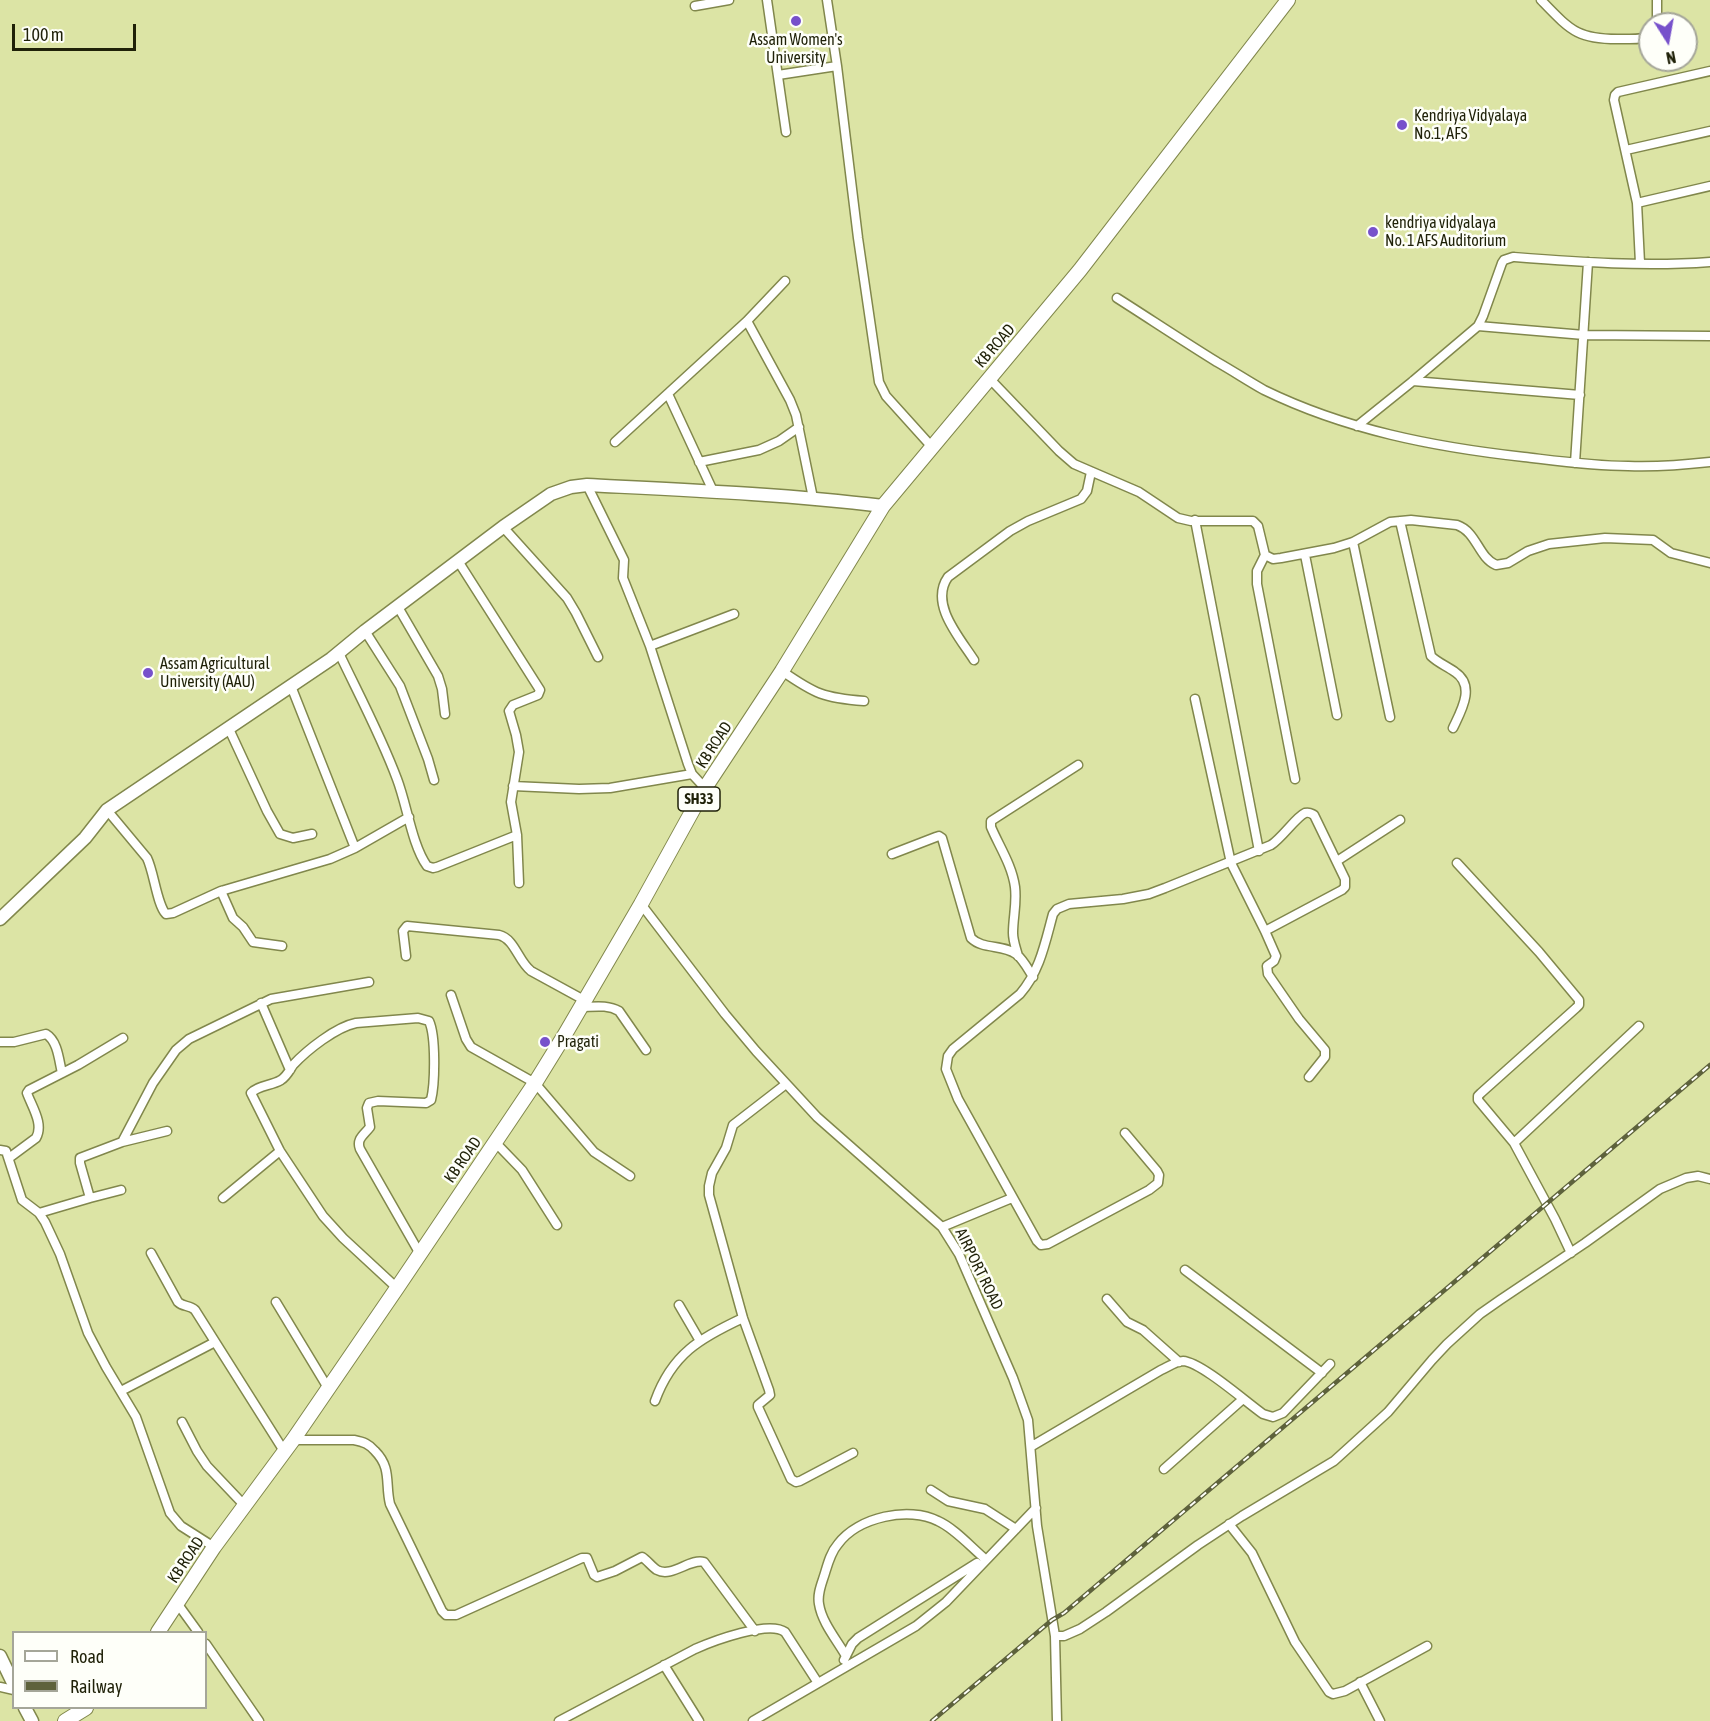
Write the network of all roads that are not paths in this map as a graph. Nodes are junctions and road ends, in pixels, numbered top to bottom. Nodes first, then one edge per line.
1 (729, 0) edge
2 (767, 0) edge
3 (826, 0) edge
4 (1288, 0) edge
5 (1541, 0) edge
6 (695, 6) dead end
7 (1638, 39) edge
8 (837, 66) junction
9 (1710, 71) edge
10 (778, 75) junction
11 (1710, 131) edge
12 (786, 132) dead end
13 (1626, 150) junction
14 (1710, 186) edge
15 (1637, 203) junction
16 (1588, 262) junction
17 (1710, 262) edge
18 (1640, 263) junction
19 (784, 281) dead end
20 (1117, 298) dead end
21 (747, 321) junction
22 (1478, 326) junction
23 (1584, 335) junction
24 (1710, 336) edge
25 (989, 378) junction
26 (1413, 381) junction
27 (668, 394) junction
28 (1580, 395) junction
29 (1357, 426) junction
30 (800, 427) junction
31 (615, 442) dead end
32 (932, 447) junction
33 (699, 462) junction
34 (1710, 462) edge
35 (1575, 463) junction
36 (1091, 472) junction
37 (587, 485) junction
38 (713, 491) junction
39 (813, 498) junction
40 (883, 506) junction
41 (1194, 520) junction
42 (1400, 521) junction
43 (503, 527) junction
44 (1353, 542) junction
45 (1265, 555) junction
46 (1305, 555) junction
47 (458, 561) junction
48 (1710, 563) edge
49 (398, 607) junction
50 (734, 614) dead end
51 (365, 631) junction
52 (650, 646) junction
53 (339, 653) junction
54 (598, 657) dead end
55 (974, 660) dead end
56 (782, 671) junction
57 (291, 686) junction
58 (1195, 699) dead end
59 (864, 701) dead end
60 (445, 714) dead end
61 (1337, 715) dead end
62 (1390, 717) dead end
63 (1453, 728) dead end
64 (229, 729) junction
65 (1078, 765) dead end
66 (692, 774) junction
67 (1295, 779) dead end
68 (434, 780) dead end
69 (513, 786) junction
70 (705, 788) junction
71 (107, 810) junction
72 (409, 817) junction
73 (1400, 820) dead end
74 (312, 834) dead end
75 (517, 835) junction
76 (355, 848) junction
77 (1259, 851) junction
78 (892, 854) dead end
79 (1336, 861) junction
80 (1231, 863) junction
81 (1457, 863) dead end
82 (519, 883) dead end
83 (221, 891) junction
84 (641, 904) junction
85 (0, 919) edge
86 (1265, 931) junction
87 (282, 946) dead end
88 (406, 956) dead end
89 (1018, 956) junction
90 (1033, 977) junction
91 (369, 982) dead end
92 (450, 995) dead end
93 (261, 1003) junction
94 (582, 1004) junction
95 (1639, 1026) dead end
96 (123, 1038) dead end
97 (0, 1042) edge
98 (646, 1050) dead end
99 (290, 1070) junction
100 (62, 1073) junction
101 (1309, 1077) dead end
102 (535, 1083) junction
103 (786, 1084) junction
104 (167, 1131) dead end
105 (1125, 1133) dead end
106 (122, 1142) junction
107 (495, 1142) junction
108 (1514, 1143) junction
109 (0, 1150) edge
110 (280, 1151) junction
111 (9, 1158) junction
112 (630, 1176) dead end
113 (1710, 1179) edge
114 (121, 1190) dead end
115 (90, 1198) junction
116 (223, 1198) dead end
117 (1012, 1198) junction
118 (39, 1214) junction
119 (557, 1225) dead end
120 (942, 1227) junction
121 (151, 1253) dead end
122 (1571, 1253) junction
123 (420, 1254) junction
124 (1185, 1270) dead end
125 (397, 1288) junction
126 (1107, 1299) dead end
127 (276, 1302) dead end
128 (679, 1305) dead end
129 (743, 1318) junction
130 (700, 1341) junction
131 (215, 1342) junction
132 (1179, 1362) junction
133 (1330, 1364) dead end
134 (1322, 1373) junction
135 (328, 1388) junction
136 (121, 1391) junction
137 (1243, 1399) junction
138 (655, 1401) dead end
139 (182, 1422) dead end
140 (293, 1440) junction
141 (1032, 1446) junction
142 (284, 1451) junction
143 (853, 1453) dead end
144 (1164, 1469) dead end
145 (931, 1490) dead end
146 (244, 1505) junction
147 (1036, 1508) junction
148 (1229, 1524) junction
149 (1016, 1528) junction
150 (214, 1547) junction
151 (987, 1556) junction
152 (177, 1603) junction
153 (755, 1630) junction
154 (159, 1631) edge
155 (197, 1631) edge
156 (1055, 1636) junction
157 (207, 1645) edge
158 (1427, 1646) dead end
159 (0, 1656) edge
160 (846, 1656) junction
161 (664, 1665) junction
162 (840, 1669) junction
163 (12, 1681) edge
164 (1360, 1682) junction
165 (818, 1683) junction
166 (83, 1709) edge
167 (65, 1721) edge
168 (259, 1721) edge
169 (559, 1721) edge
170 (699, 1721) edge
171 (753, 1721) edge
172 (1058, 1721) edge
173 (1380, 1721) edge

1 - 6 street
2 - 10 street
3 - 8 street
4 - 25 main road, KB ROAD / SH33
5 - 7 street
8 - 10 street
8 - 32 street
9 - 13 street
10 - 12 street
11 - 13 street
13 - 15 street
14 - 15 street
15 - 18 street
16 - 18 street
16 - 22 street
16 - 23 street
17 - 18 street
19 - 21 street
20 - 29 street
21 - 27 street
21 - 30 street
22 - 23 street
22 - 26 street
23 - 24 street
23 - 28 street
25 - 32 main road, KB ROAD / SH33
25 - 36 street
26 - 28 street
26 - 29 street
27 - 31 street
27 - 33 street
28 - 35 street
29 - 35 street
30 - 33 street
30 - 39 street
32 - 40 main road, KB ROAD / SH33
33 - 38 street
34 - 35 street
36 - 41 street
36 - 55 street
37 - 38 main road
37 - 43 main road
37 - 52 street
38 - 39 main road
39 - 40 main road
40 - 56 main road, KB ROAD / SH33
41 - 45 street
41 - 77 street
42 - 44 street
42 - 48 street
42 - 63 street
43 - 47 main road
43 - 54 street
44 - 46 street
44 - 62 street
45 - 46 street
45 - 67 street
46 - 61 street
47 - 49 main road
47 - 69 street
49 - 51 main road
49 - 60 street
50 - 52 street
51 - 53 main road
51 - 68 street
52 - 66 street
53 - 57 main road
53 - 72 street
56 - 59 street
56 - 70 main road, KB ROAD / SH33
57 - 64 main road
57 - 76 street
58 - 80 street
64 - 71 main road
64 - 74 street
65 - 89 street
66 - 69 street
66 - 70 street
69 - 75 street
70 - 84 main road, KB ROAD / SH33
71 - 83 street
71 - 85 main road
72 - 75 street
72 - 76 street
73 - 79 street
75 - 82 street
76 - 83 street
77 - 79 street
77 - 80 street
78 - 89 street
79 - 86 street
80 - 86 street
80 - 90 street
81 - 108 street
83 - 87 street
84 - 94 main road, KB ROAD / SH33
84 - 103 street, AIRPORT ROAD
86 - 101 street
88 - 94 street
89 - 90 street
90 - 117 street
91 - 93 street
92 - 102 street
93 - 99 street
93 - 106 street
94 - 98 street
94 - 102 main road, KB ROAD / SH33
95 - 108 street
96 - 100 street
97 - 100 street
99 - 110 street
99 - 123 street
100 - 111 street
102 - 107 main road, KB ROAD / SH33
102 - 112 street
103 - 120 street, AIRPORT ROAD
103 - 129 street
104 - 106 street
105 - 117 street
106 - 115 street
107 - 119 street
107 - 123 main road, KB ROAD / SH33
108 - 122 street
109 - 111 street
110 - 116 street
110 - 125 street
111 - 118 street
113 - 122 street
114 - 115 street
115 - 118 street
117 - 120 street
118 - 136 street
120 - 141 street, AIRPORT ROAD
121 - 131 street
122 - 148 street
123 - 125 main road, KB ROAD / SH33
124 - 134 street
125 - 135 main road, KB ROAD / SH33
126 - 132 street
127 - 135 street
128 - 130 street
129 - 130 street
129 - 143 street
130 - 138 street
131 - 136 street
131 - 142 street
132 - 137 street
132 - 141 street
133 - 134 street
134 - 137 street
135 - 140 main road, KB ROAD / SH33
136 - 150 street
137 - 144 street
139 - 146 street
140 - 142 main road, KB ROAD / SH33
140 - 153 street
141 - 147 street, AIRPORT ROAD
142 - 146 main road, KB ROAD / SH33
145 - 149 street
146 - 150 main road, KB ROAD / SH33
147 - 149 street
147 - 156 street, AIRPORT ROAD
148 - 156 street
148 - 164 street
149 - 151 street
150 - 152 main road, KB ROAD / SH33
151 - 160 street
151 - 160 street
151 - 162 street
152 - 154 main road, KB ROAD / SH33
152 - 155 street
153 - 161 street
153 - 165 street
156 - 172 street, AIRPORT ROAD
157 - 168 street
158 - 164 street
159 - 163 main road
160 - 162 street
161 - 169 street
161 - 170 street
162 - 165 street
164 - 173 street
165 - 171 street
166 - 167 main road

